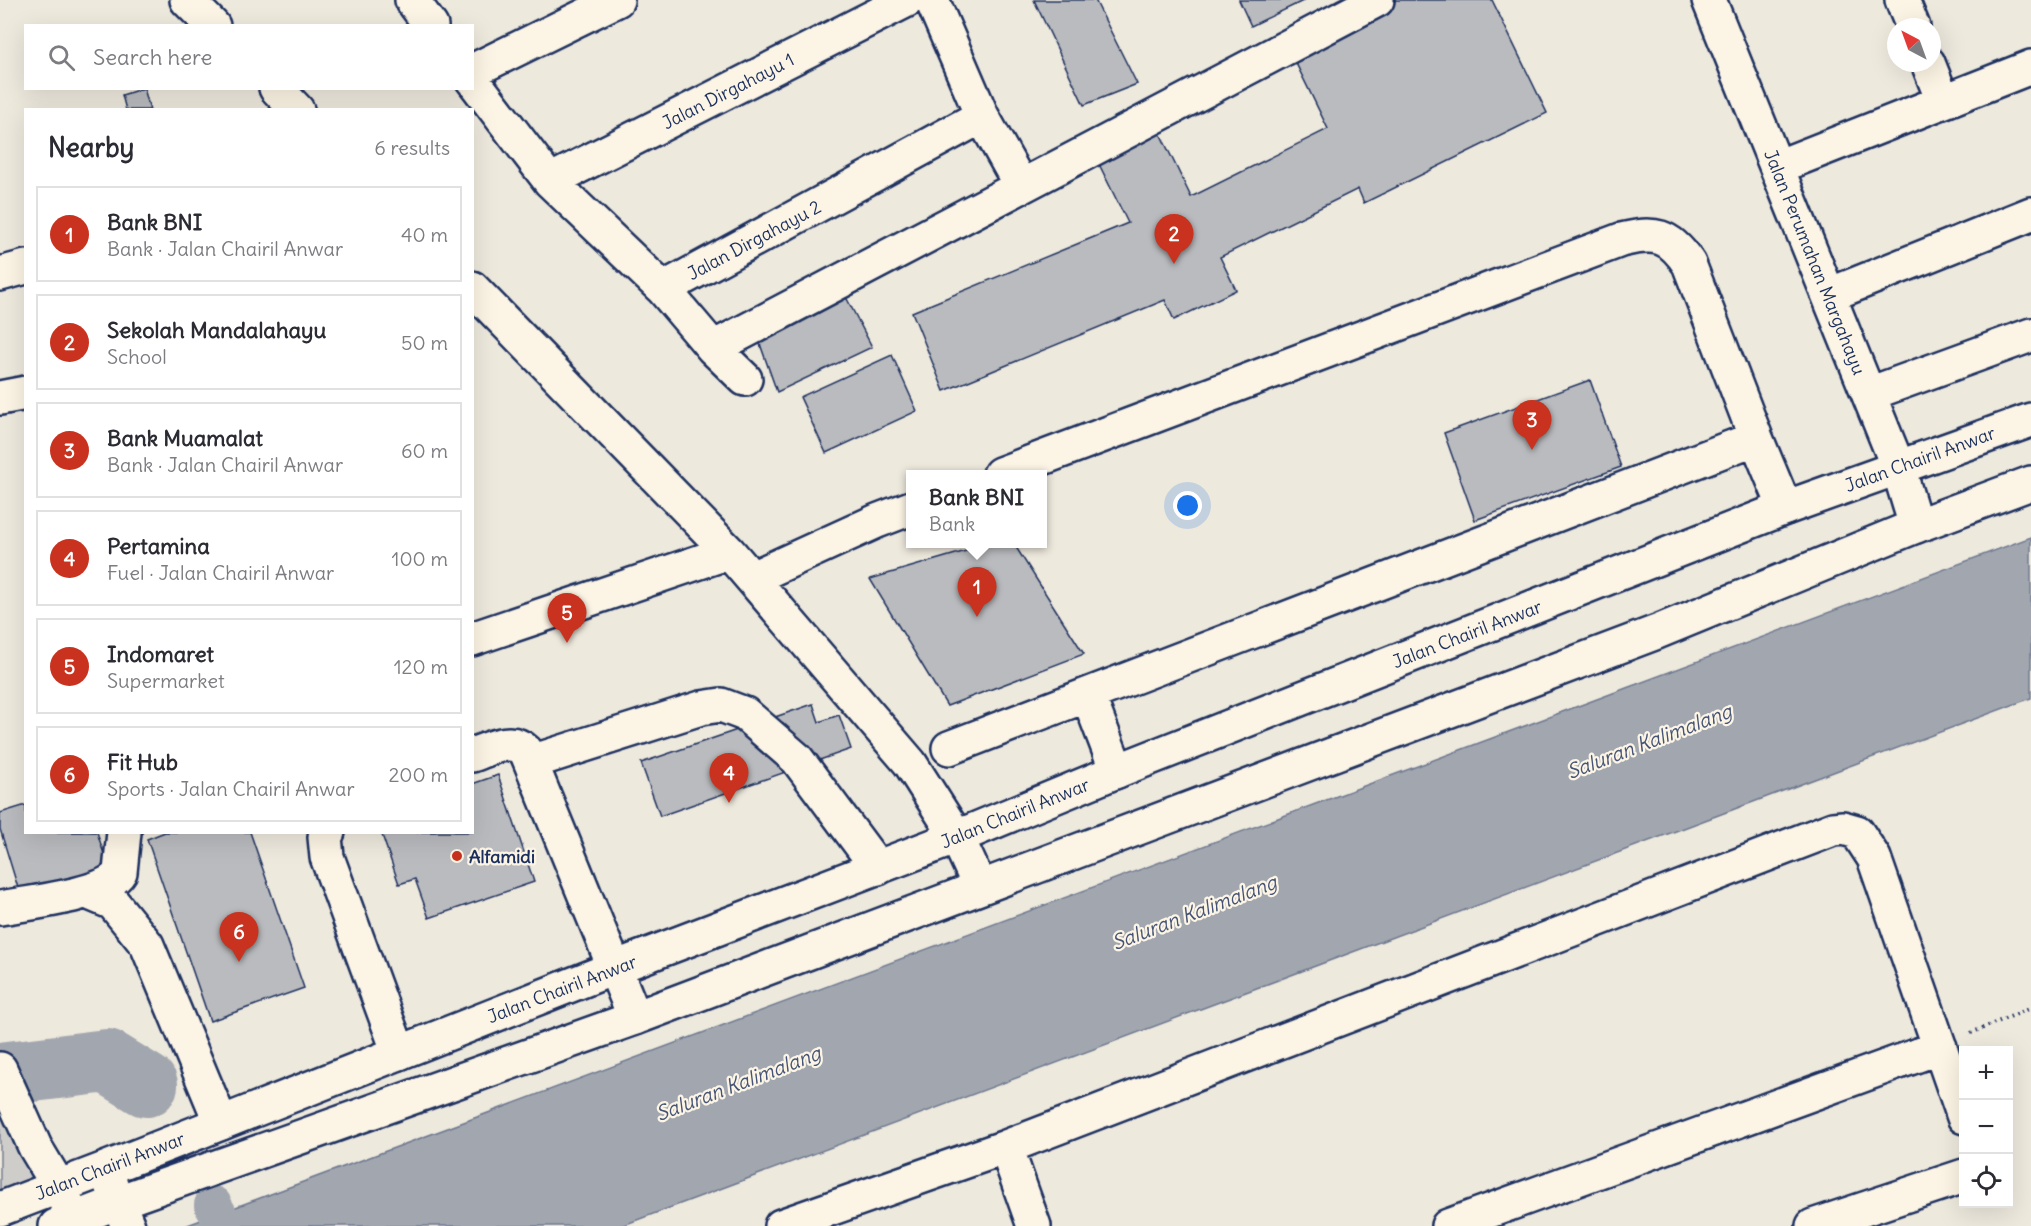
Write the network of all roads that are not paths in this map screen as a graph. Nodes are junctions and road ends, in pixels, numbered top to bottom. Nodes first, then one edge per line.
1 (187, 0) edge
2 (412, 0) edge
3 (617, 0) edge
4 (907, 0) edge
5 (932, 0) edge
6 (1377, 0) edge
7 (1709, 0) edge
8 (1902, 0) edge
9 (1909, 18) edge
10 (211, 24) edge
11 (430, 24) edge
12 (2031, 67) edge
13 (474, 70) edge
14 (1932, 72) edge
15 (474, 82) edge
16 (278, 90) edge
17 (1943, 101) junction
18 (295, 108) edge
19 (982, 116) junction
20 (1778, 167) junction
21 (550, 181) junction
22 (1021, 186) junction
23 (2031, 214) edge
24 (24, 268) edge
25 (0, 274) edge
26 (663, 289) junction
27 (474, 290) edge
28 (1829, 295) junction
29 (2031, 335) edge
30 (713, 348) junction
31 (745, 379) dead end
32 (24, 393) edge
33 (1869, 394) junction
34 (0, 398) edge
35 (2031, 420) edge
36 (1755, 438) junction
37 (1898, 467) junction
38 (1011, 470) edge
39 (2031, 483) edge
40 (1785, 508) junction
41 (906, 510) edge
42 (1916, 526) junction
43 (729, 552) junction
44 (752, 578) junction
45 (474, 638) edge
46 (1088, 695) junction
47 (949, 748) dead end
48 (474, 754) edge
49 (531, 762) junction
50 (1117, 771) junction
51 (124, 834) edge
52 (327, 834) edge
53 (957, 837) junction
54 (878, 868) junction
55 (980, 887) junction
56 (87, 892) junction
57 (0, 908) edge
58 (614, 968) junction
59 (635, 1018) junction
60 (1940, 1047) junction
61 (399, 1053) junction
62 (0, 1069) edge
63 (1959, 1102) edge
64 (221, 1123) junction
65 (1006, 1147) junction
66 (105, 1169) junction
67 (1959, 1178) edge
68 (59, 1187) junction
69 (0, 1209) edge
70 (123, 1214) edge
71 (69, 1224) edge
72 (781, 1226) edge
73 (1035, 1226) edge
74 (1448, 1226) edge
75 (1813, 1226) edge

1 - 10 street
2 - 11 street
3 - 13 street
4 - 21 street, Jalan Dirgahayu 1
5 - 19 street
6 - 22 street
7 - 20 street, Jalan Perumahan Margahayu
8 - 9 street
12 - 17 street
14 - 17 street
15 - 21 street
16 - 18 street
17 - 20 street
19 - 22 street
19 - 26 street, Jalan Dirgahayu 2
20 - 28 street, Jalan Perumahan Margahayu
21 - 26 street
22 - 30 street
23 - 28 street
24 - 25 street
26 - 30 street
27 - 43 street
28 - 33 street, Jalan Perumahan Margahayu
29 - 33 street
30 - 31 street
32 - 34 street
33 - 37 street, Jalan Perumahan Margahayu
35 - 37 street, Jalan Chairil Anwar
36 - 38 street
36 - 40 street
36 - 46 street
37 - 40 street, Jalan Chairil Anwar
37 - 42 street, Jalan Perumahan Margahayu
39 - 42 street, Jalan Chairil Anwar
40 - 50 street, Jalan Chairil Anwar
41 - 44 street
42 - 55 street, Jalan Chairil Anwar
43 - 44 street
43 - 45 street
44 - 53 street
46 - 47 street
46 - 50 street
48 - 49 street
49 - 54 street
49 - 58 street
50 - 53 street, Jalan Chairil Anwar
51 - 56 street
52 - 61 street
53 - 54 street, Jalan Chairil Anwar
53 - 55 street
54 - 58 street, Jalan Chairil Anwar
55 - 59 street, Jalan Chairil Anwar
56 - 57 street
56 - 64 street
58 - 59 street
58 - 61 street, Jalan Chairil Anwar
59 - 70 street, Jalan Chairil Anwar
60 - 63 street
60 - 65 street
60 - 74 street
61 - 64 street, Jalan Chairil Anwar
62 - 68 street
64 - 66 street, Jalan Chairil Anwar
65 - 72 street
65 - 73 street
66 - 68 street, Jalan Chairil Anwar
66 - 70 street
67 - 75 street
68 - 69 street, Jalan Chairil Anwar
68 - 71 street
70 - 71 street, Jalan Chairil Anwar

